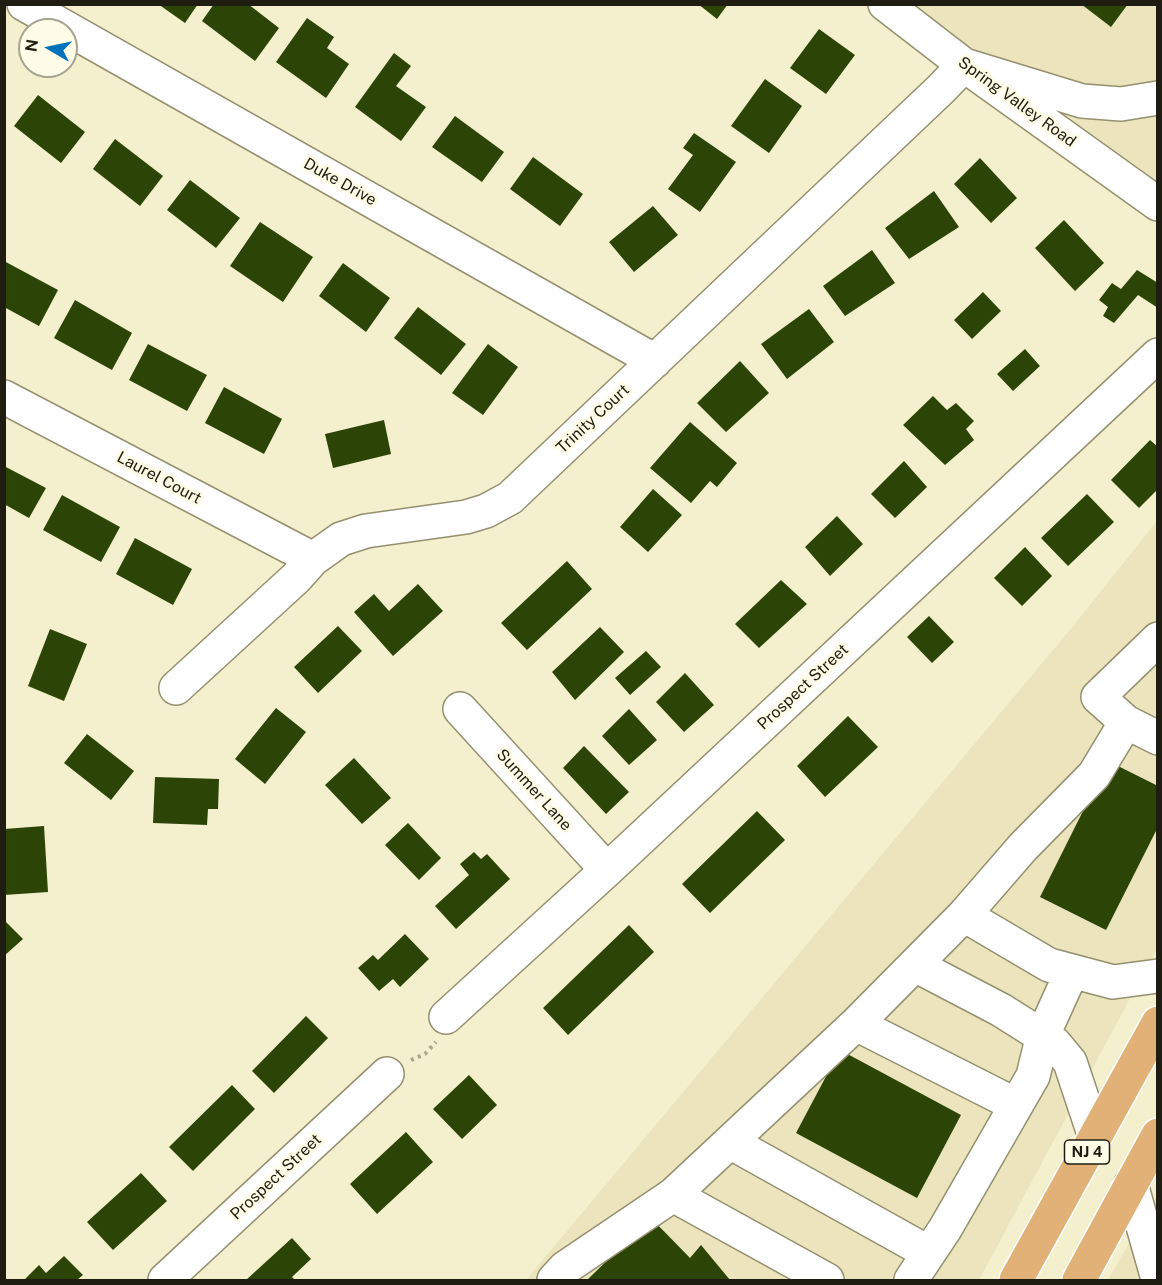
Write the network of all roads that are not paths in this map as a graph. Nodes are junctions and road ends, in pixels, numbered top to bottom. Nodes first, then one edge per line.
1 (24, 4) edge
2 (885, 4) edge
3 (964, 64) junction
4 (1158, 98) edge
5 (1155, 196) edge
6 (1158, 355) edge
7 (655, 361) junction
8 (4, 397) edge
9 (313, 559) junction
10 (1158, 639) edge
11 (176, 688) dead end
12 (460, 709) dead end
13 (1126, 722) junction
14 (1158, 738) edge
15 (607, 870) junction
16 (964, 915) junction
17 (915, 965) junction
18 (1072, 971) junction
19 (1158, 976) edge
20 (446, 1017) road end
21 (1158, 1023) edge
22 (856, 1024) junction
23 (1043, 1035) junction
24 (387, 1074) road end
25 (1016, 1105) junction
26 (1158, 1135) edge
27 (1095, 1137) junction
28 (730, 1142) junction
29 (1131, 1184) junction
30 (673, 1195) junction
31 (929, 1253) junction
32 (1158, 1279) edge
33 (823, 1280) edge
34 (165, 1281) edge
35 (554, 1281) edge
36 (911, 1281) edge
37 (1016, 1281) edge
38 (1079, 1281) edge

1 - 7 street, Duke Drive
2 - 3 street, Spring Valley Road
3 - 4 street
3 - 5 street, Spring Valley Road
3 - 7 street, Trinity Court
6 - 15 street, Prospect Street
7 - 9 street, Trinity Court
8 - 9 street, Laurel Court
9 - 11 street, Trinity Court
10 - 13 street
12 - 15 street, Summer Lane
13 - 14 street
13 - 16 street
15 - 20 street, Prospect Street
16 - 17 street
16 - 18 street
17 - 22 street
17 - 23 street
18 - 19 street
18 - 23 street
21 - 27 highway, NJ 4
22 - 25 street
22 - 28 street
23 - 25 street
23 - 27 street
24 - 34 street, Prospect Street
25 - 31 street
26 - 29 highway
27 - 37 highway, NJ 4
28 - 30 street
28 - 31 street
29 - 32 street
29 - 38 highway
30 - 33 street
30 - 35 street
31 - 36 street

